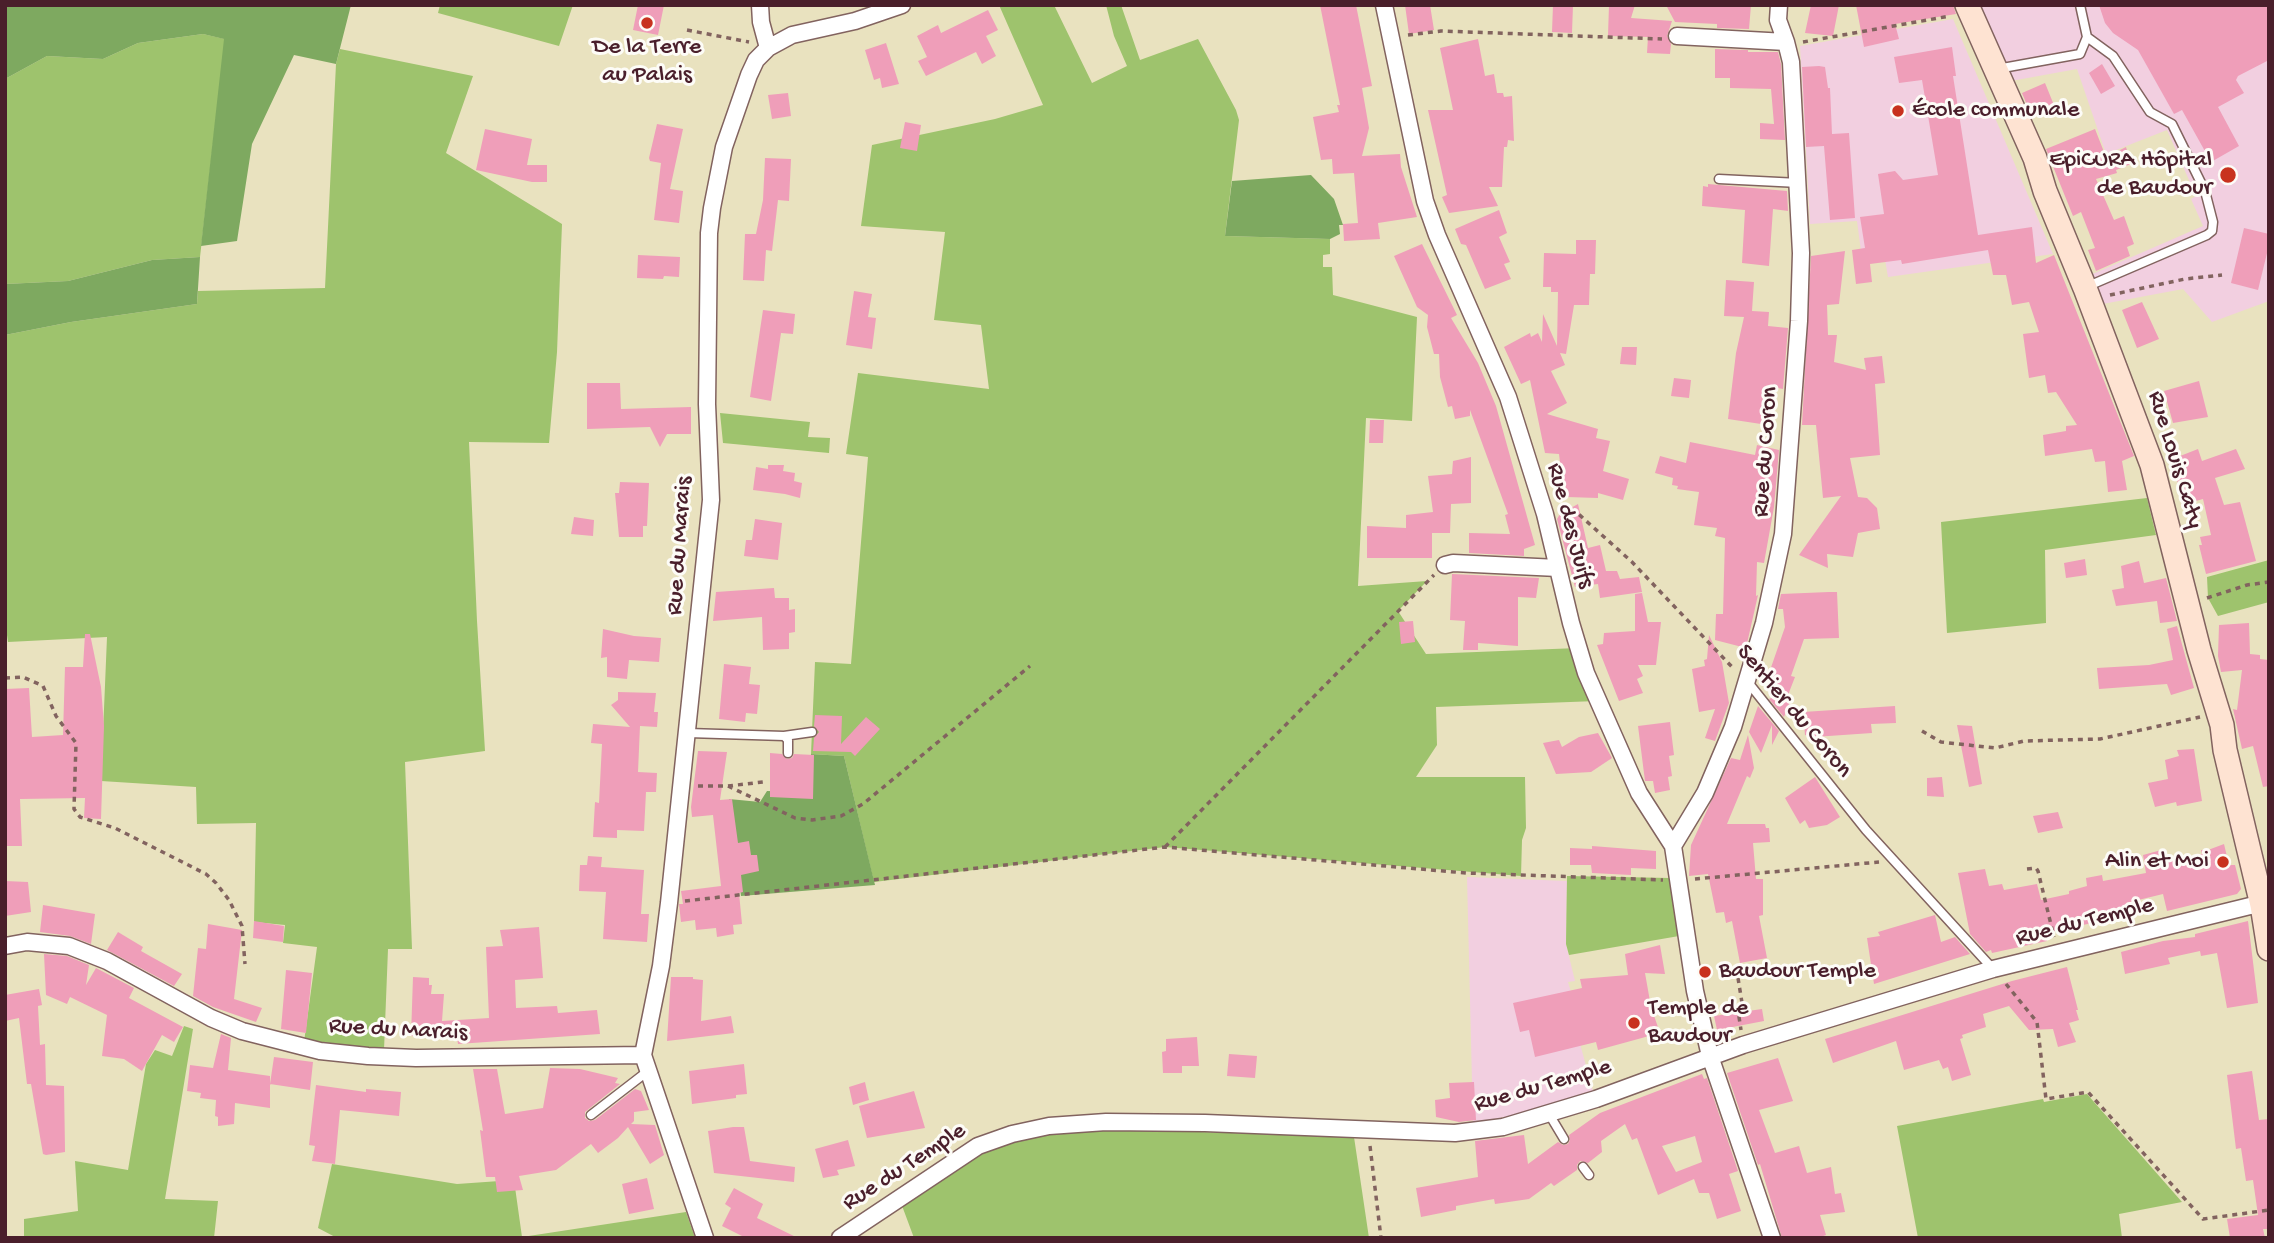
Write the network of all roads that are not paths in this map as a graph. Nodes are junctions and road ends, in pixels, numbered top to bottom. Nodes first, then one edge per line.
1 (760, 5) edge
2 (901, 5) edge
3 (1384, 5) edge
4 (1779, 5) edge
5 (2080, 5) edge
6 (1969, 9) edge
7 (1677, 36) road end
8 (2087, 37) junction
9 (1786, 42) junction
10 (768, 48) junction
11 (1994, 69) junction
12 (1719, 179) dead end
13 (1799, 183) junction
14 (2088, 295) junction
15 (1445, 565) road end
16 (1558, 568) junction
17 (1747, 681) junction
18 (812, 732) dead end
19 (688, 733) junction
20 (784, 736) junction
21 (788, 753) dead end
22 (1673, 846) junction
23 (2265, 904) edge
24 (5, 946) edge
25 (2269, 949) edge
26 (1993, 969) junction
27 (1710, 1056) junction
28 (646, 1063) junction
29 (1549, 1114) junction
30 (591, 1115) dead end
31 (1563, 1139) dead end
32 (1583, 1167) dead end
33 (1589, 1175) dead end
34 (709, 1237) edge
35 (840, 1238) edge
36 (1772, 1238) edge

1 - 10 street
2 - 10 street
3 - 16 street, Rue des Juifs
4 - 9 street, Rue du Coron
5 - 8 lane
6 - 11 main road, Rue Louis Caty
7 - 9 street
8 - 11 lane
8 - 14 lane
9 - 13 street, Rue du Coron
10 - 19 street, Rue du Marais
11 - 14 main road, Rue Louis Caty
12 - 13 lane
13 - 17 street, Rue du Coron
14 - 23 main road, Rue Louis Caty
15 - 16 street
16 - 22 street, Rue des Juifs
17 - 22 street, Rue du Coron
17 - 26 lane, Sentier du Coron
18 - 20 lane
19 - 20 lane
19 - 28 street, Rue du Marais
20 - 21 lane
22 - 27 street, Rue des Juifs
23 - 25 main road, Rue Louis Caty
23 - 26 street, Rue du Temple
24 - 28 street, Rue du Marais
26 - 27 street, Rue du Temple
27 - 29 street, Rue du Temple
27 - 36 street, Rue des Juifs
28 - 30 lane
28 - 34 street
29 - 31 lane
29 - 35 street, Rue du Temple
32 - 33 lane

